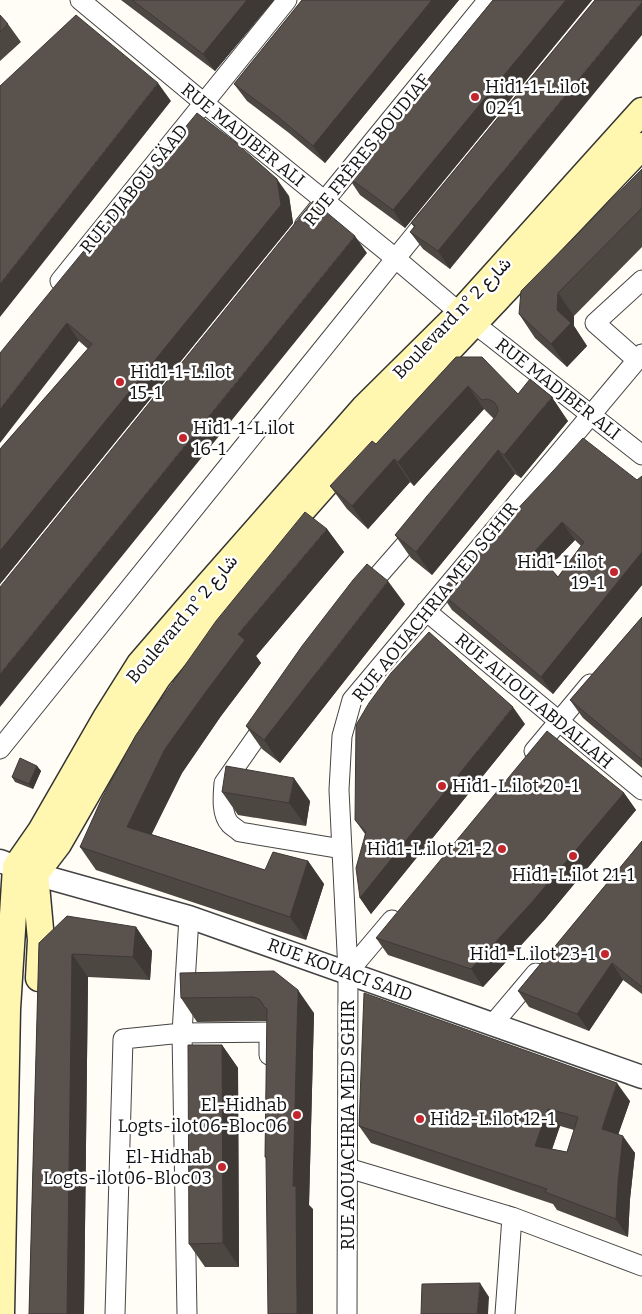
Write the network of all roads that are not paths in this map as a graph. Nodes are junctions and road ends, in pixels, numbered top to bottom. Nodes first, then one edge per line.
1 (287, 0) edge
2 (488, 0) edge
3 (85, 7) edge
4 (204, 103) junction
5 (642, 111) edge
6 (642, 146) edge
7 (325, 201) junction
8 (439, 204) edge
9 (294, 240) edge
10 (395, 258) junction
11 (642, 280) edge
12 (49, 294) edge
13 (468, 318) junction
14 (639, 357) edge
15 (590, 414) junction
16 (642, 455) edge
17 (432, 515) edge
18 (354, 604) edge
19 (426, 611) junction
20 (604, 668) edge
21 (279, 705) edge
22 (559, 721) junction
23 (0, 749) edge
24 (520, 767) edge
25 (642, 790) edge
26 (342, 849) junction
27 (17, 867) edge
28 (406, 904) edge
29 (189, 917) junction
30 (548, 957) edge
31 (348, 972) junction
32 (38, 999) edge
33 (492, 1024) junction
34 (182, 1033) junction
35 (269, 1071) edge
36 (642, 1078) edge
37 (348, 1168) junction
38 (512, 1217) junction
39 (642, 1266) edge
40 (1, 1314) edge
41 (115, 1314) edge
42 (187, 1314) edge
43 (347, 1314) edge
44 (505, 1314) edge

1 - 4 street, RUE DJABOU SÄAD
2 - 7 street, RUE FRÈRES BOUDIAF
3 - 4 street, RUE MADJBER ALI
4 - 7 street, RUE MADJBER ALI
4 - 12 street, RUE DJABOU SÄAD
5 - 13 main road, Boulevard n° شارع 2
6 - 13 main road, Boulevard n° شارع 2
7 - 9 street, RUE FRÈRES BOUDIAF
7 - 10 street, RUE MADJBER ALI
8 - 10 street
10 - 13 street, RUE MADJBER ALI
10 - 23 street
11 - 14 street
13 - 15 street, RUE MADJBER ALI
13 - 27 main road, Boulevard n° شارع 2
14 - 15 street, RUE AOUACHRIA MED SGHIR
15 - 16 street, RUE MADJBER ALI
15 - 19 street, RUE AOUACHRIA MED SGHIR
17 - 18 street
19 - 22 street, RUE ALIOUI ABDALLAH
19 - 26 street, RUE AOUACHRIA MED SGHIR
20 - 22 street
21 - 26 street
22 - 24 street
22 - 25 street, RUE ALIOUI ABDALLAH
26 - 31 street, RUE AOUACHRIA MED SGHIR
27 - 29 street, RUE KOUACI SAID
27 - 32 main road
27 - 40 main road
28 - 31 street
29 - 31 street, RUE KOUACI SAID
29 - 34 street
30 - 33 street
31 - 33 street, RUE KOUACI SAID
31 - 37 street, RUE AOUACHRIA MED SGHIR
33 - 36 street, RUE KOUACI SAID
34 - 35 street
34 - 41 street
34 - 42 street
37 - 38 street
37 - 43 street, RUE AOUACHRIA MED SGHIR
38 - 39 street
38 - 44 street

